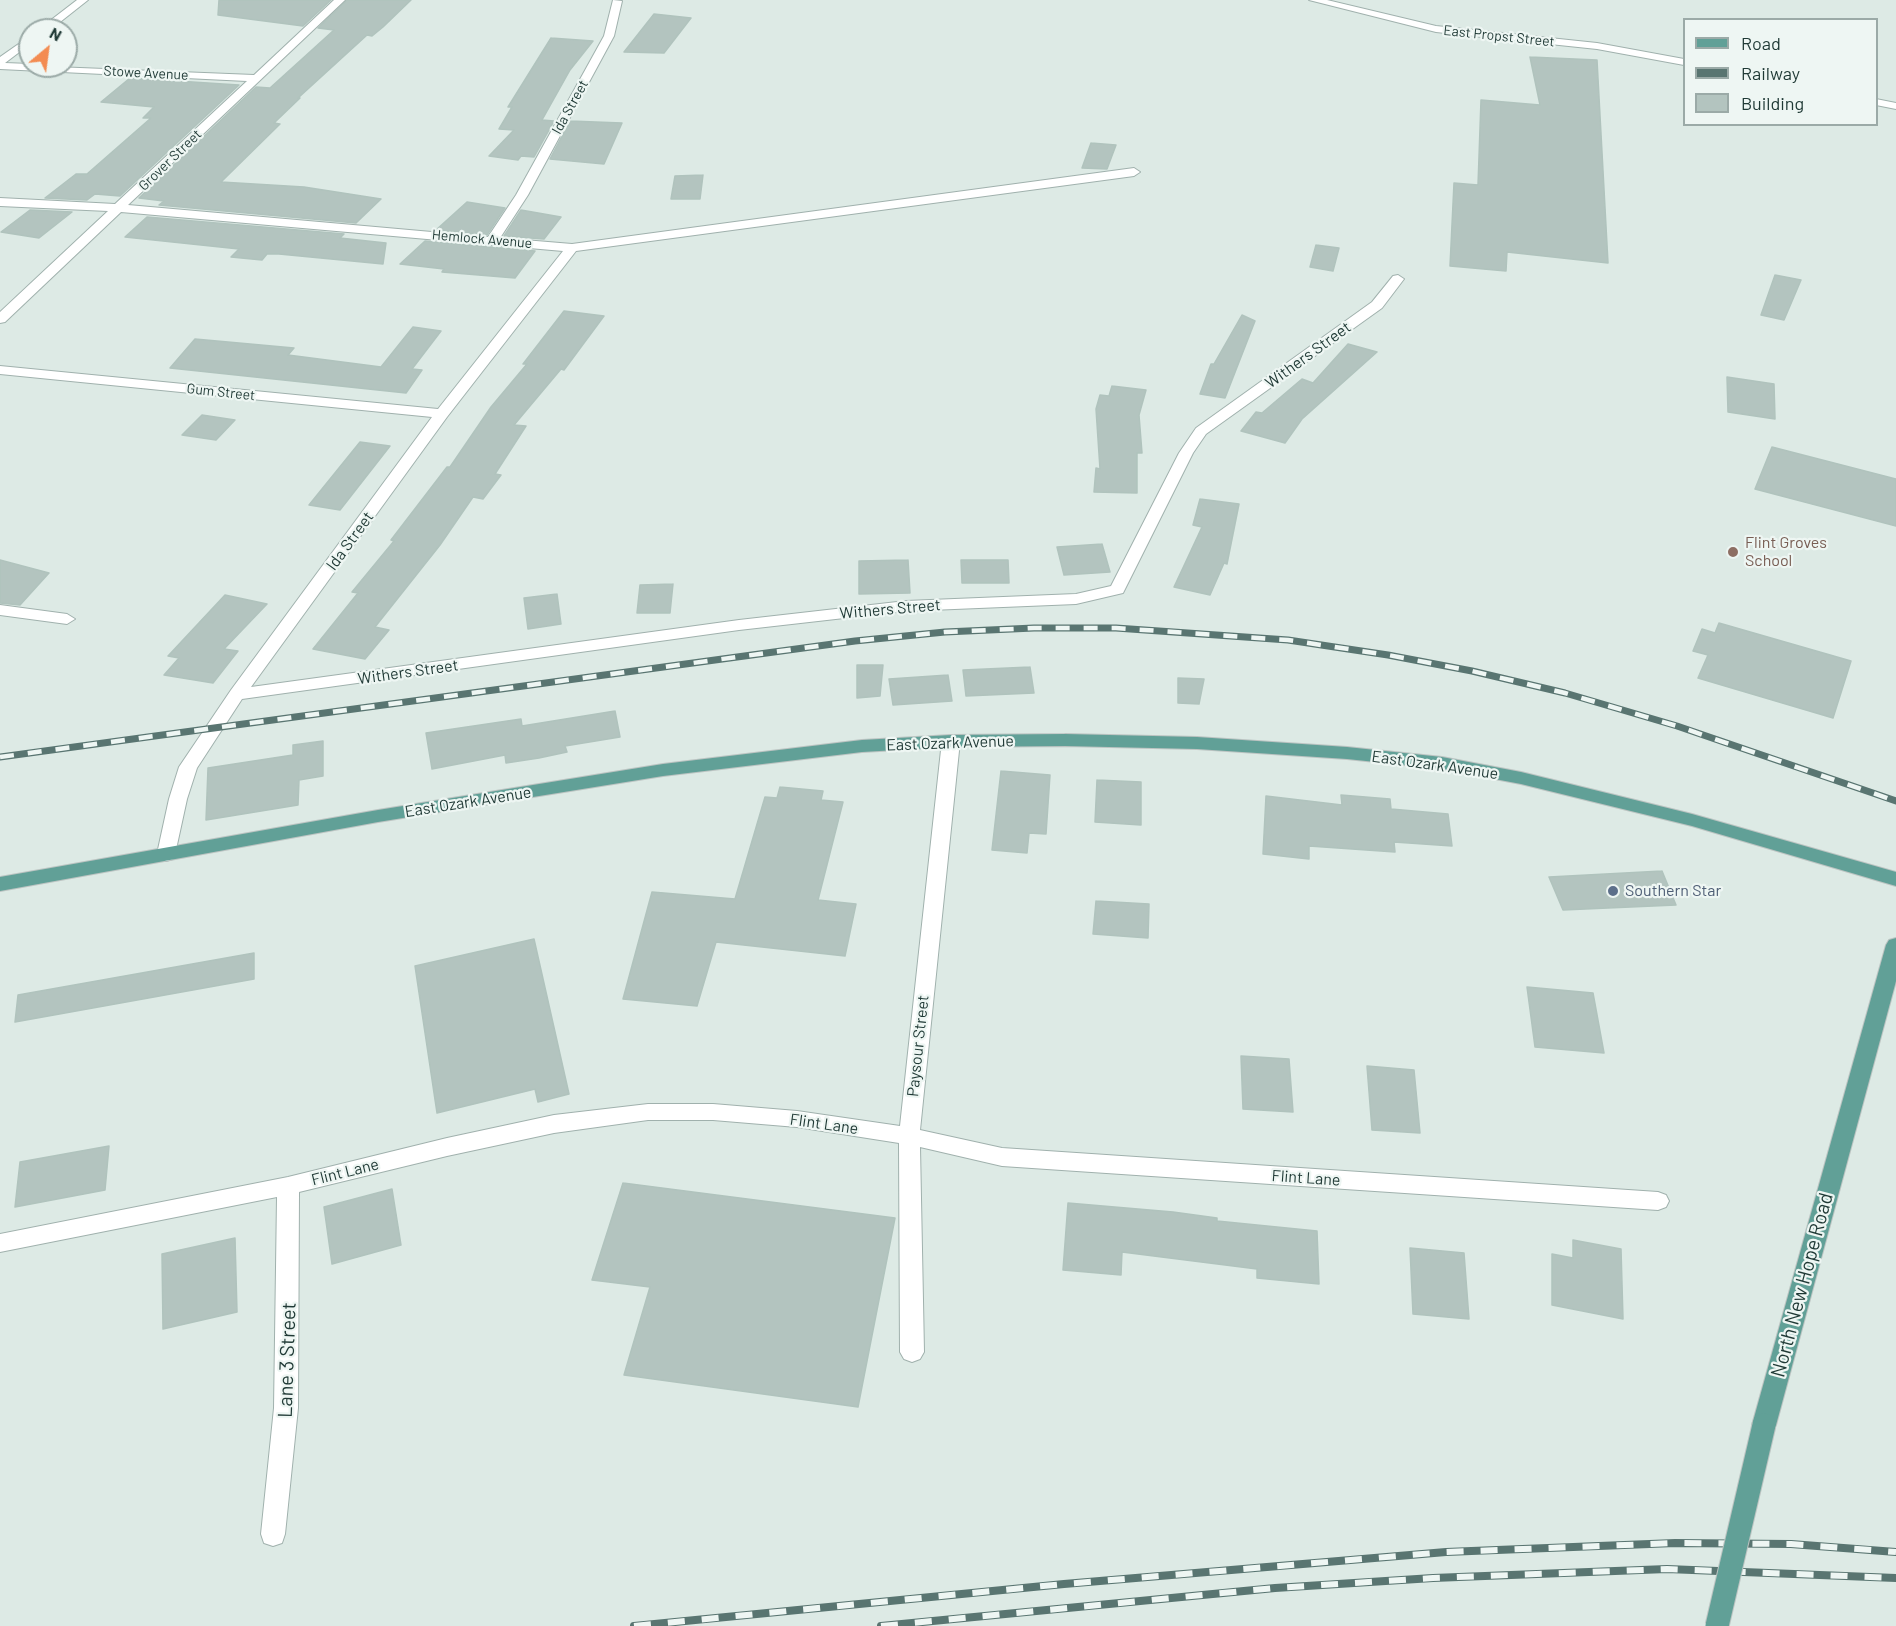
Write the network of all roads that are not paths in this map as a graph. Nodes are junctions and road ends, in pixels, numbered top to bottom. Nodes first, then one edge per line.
1 (83, 0) edge
2 (340, 0) edge
3 (1314, 0) edge
4 (617, 1) edge
5 (59, 18) edge
6 (18, 49) edge
7 (1683, 62) edge
8 (0, 64) edge
9 (255, 78) junction
10 (1878, 102) edge
11 (1896, 106) edge
12 (1134, 172) dead end
13 (0, 202) edge
14 (120, 207) junction
15 (493, 239) junction
16 (572, 248) junction
17 (1398, 279) dead end
18 (0, 319) edge
19 (0, 370) edge
20 (442, 414) junction
21 (0, 610) edge
22 (66, 618) dead end
23 (237, 694) junction
24 (951, 741) junction
25 (166, 854) junction
26 (1896, 879) edge
27 (0, 884) edge
28 (1896, 945) edge
29 (909, 1136) junction
30 (288, 1186) junction
31 (1658, 1201) dead end
32 (0, 1243) edge
33 (912, 1352) dead end
34 (273, 1534) dead end
35 (1718, 1626) edge

1 - 5 street
2 - 9 street, Grover Street
3 - 7 street, East Propst Street
4 - 15 street, Ida Street
6 - 8 street
8 - 9 street, Stowe Avenue
9 - 14 street, Grover Street
10 - 11 street
12 - 16 street, Hemlock Avenue
13 - 14 street, Hemlock Avenue
14 - 15 street, Hemlock Avenue
14 - 18 street, Grover Street
15 - 16 street, Hemlock Avenue
16 - 20 street, Ida Street
17 - 23 street, Withers Street
19 - 20 street, Gum Street
20 - 23 street, Ida Street
21 - 22 street
23 - 25 street, Ida Street
24 - 25 main road, East Ozark Avenue
24 - 26 main road, East Ozark Avenue
24 - 29 street, Paysour Street
25 - 27 main road, East Ozark Avenue
28 - 35 main road, North New Hope Road, bridge
29 - 30 street, Flint Lane
29 - 31 street, Flint Lane
29 - 33 street, Paysour Street
30 - 32 street, Flint Lane
30 - 34 street, Lane 3 Street

